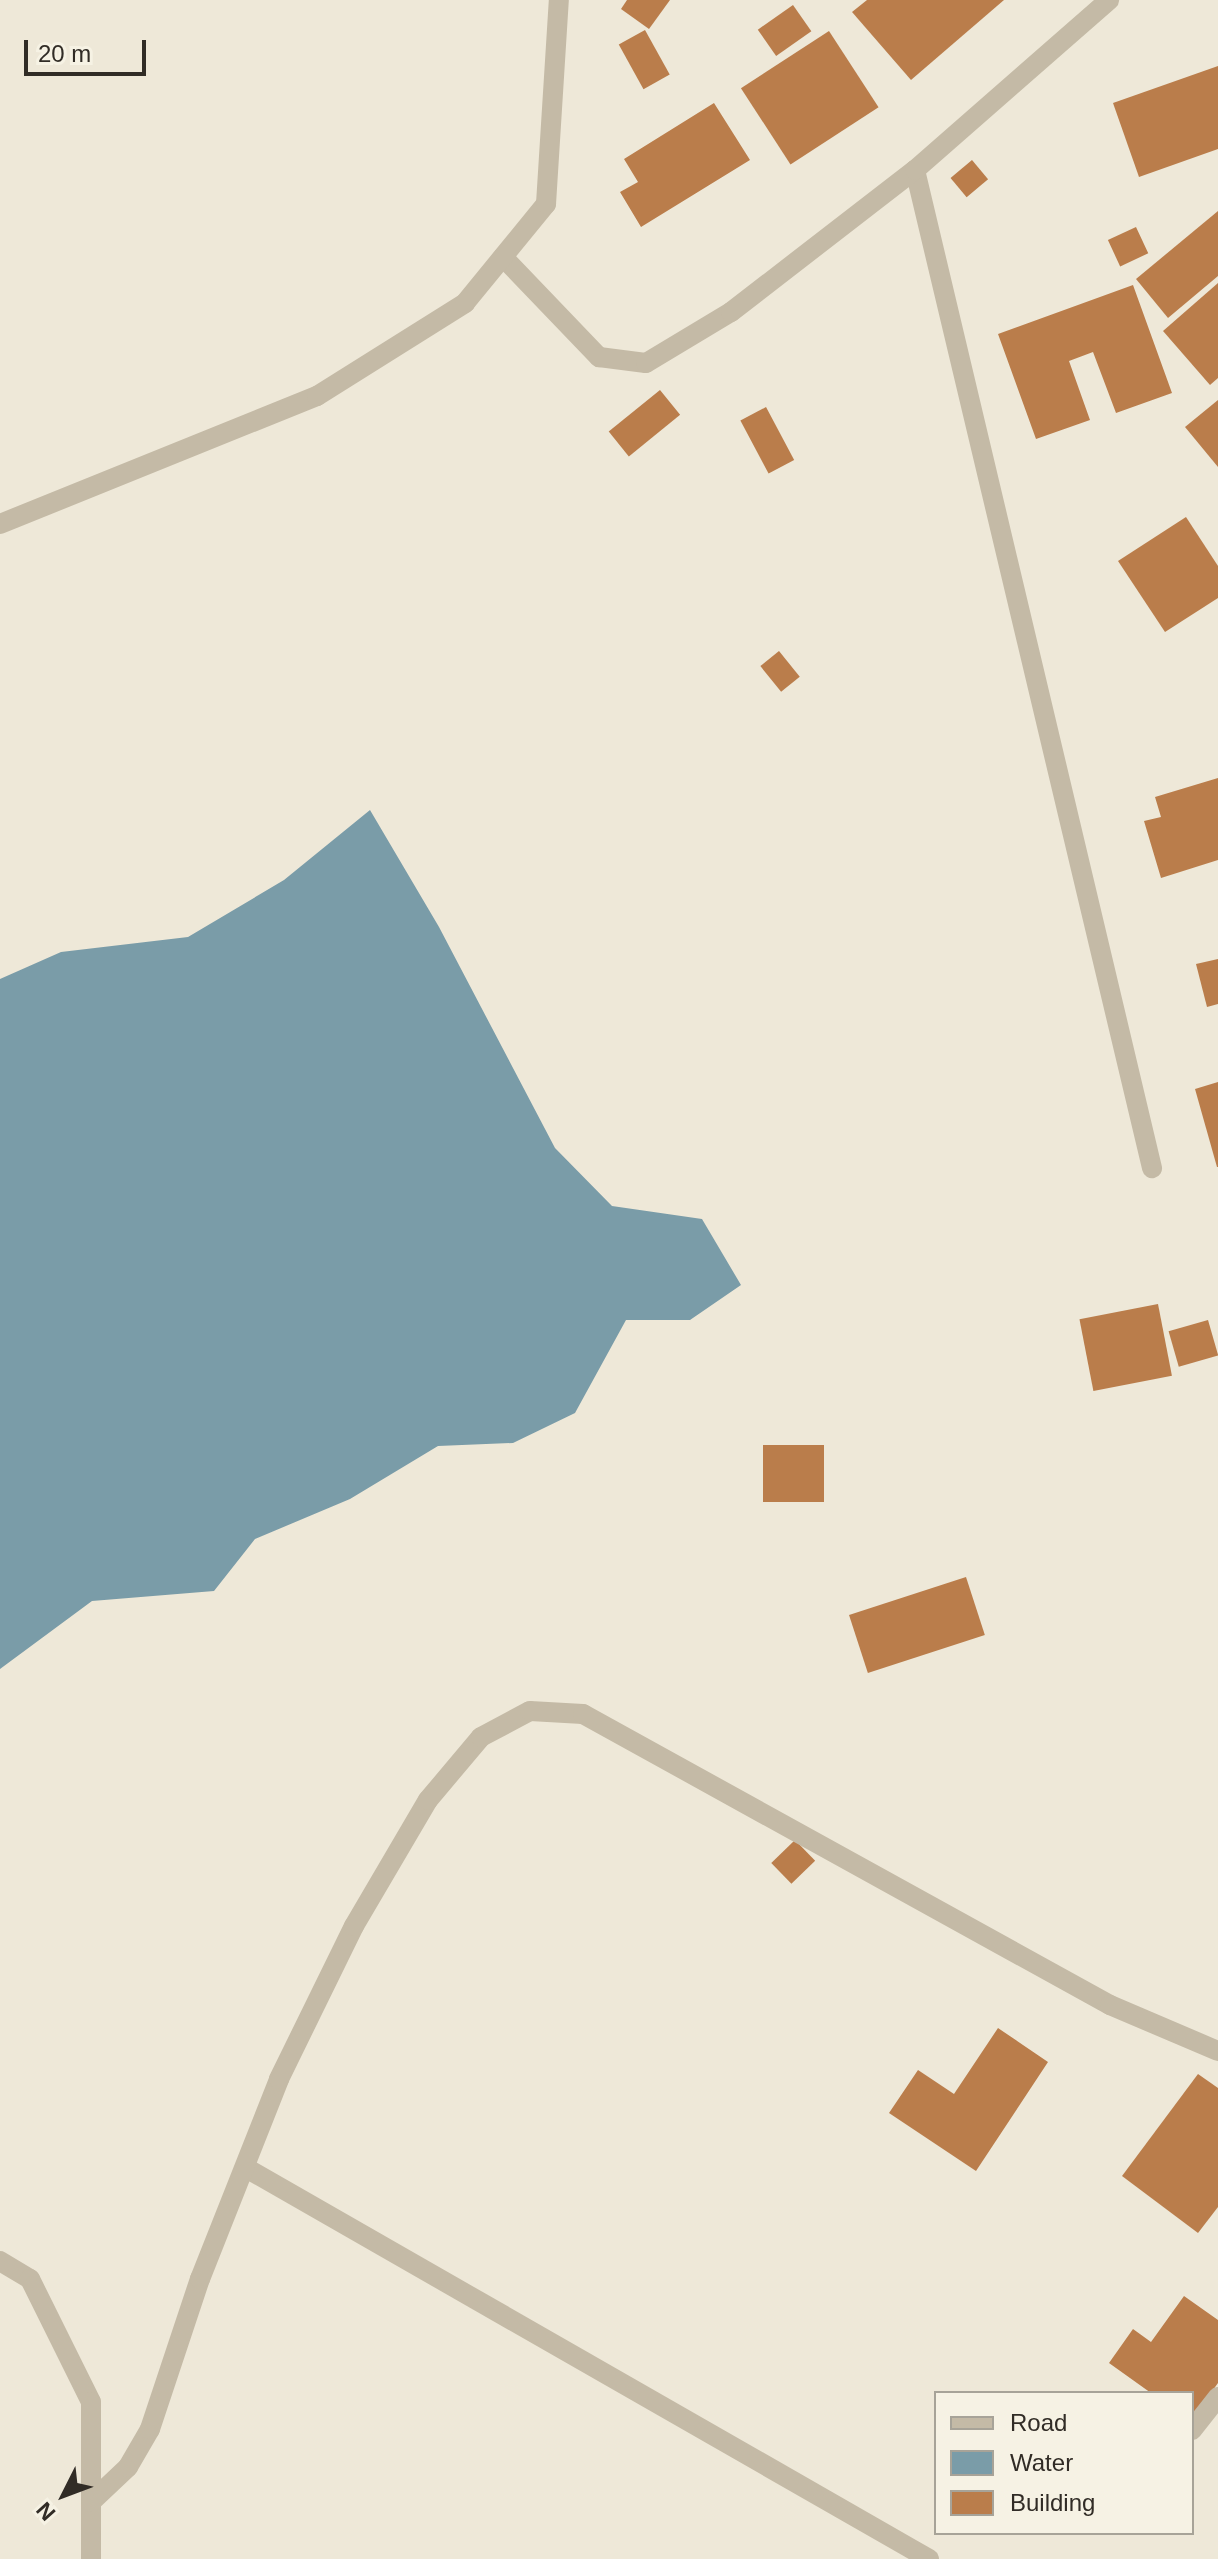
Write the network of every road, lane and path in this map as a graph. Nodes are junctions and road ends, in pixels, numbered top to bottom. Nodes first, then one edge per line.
1 (559, 0) edge
2 (1109, 0) edge
3 (915, 170) junction
4 (503, 257) junction
5 (0, 524) edge
6 (1152, 1168) dead end
7 (1218, 2051) edge
8 (246, 2168) junction
9 (0, 2261) edge
10 (1218, 2397) edge
11 (1194, 2427) edge
12 (91, 2502) junction
13 (91, 2559) edge
14 (929, 2559) edge

1 - 4 street
2 - 3 street
3 - 4 street
3 - 6 street
4 - 5 street
7 - 8 street
8 - 12 street
8 - 14 street
9 - 12 street
10 - 11 street
12 - 13 street

